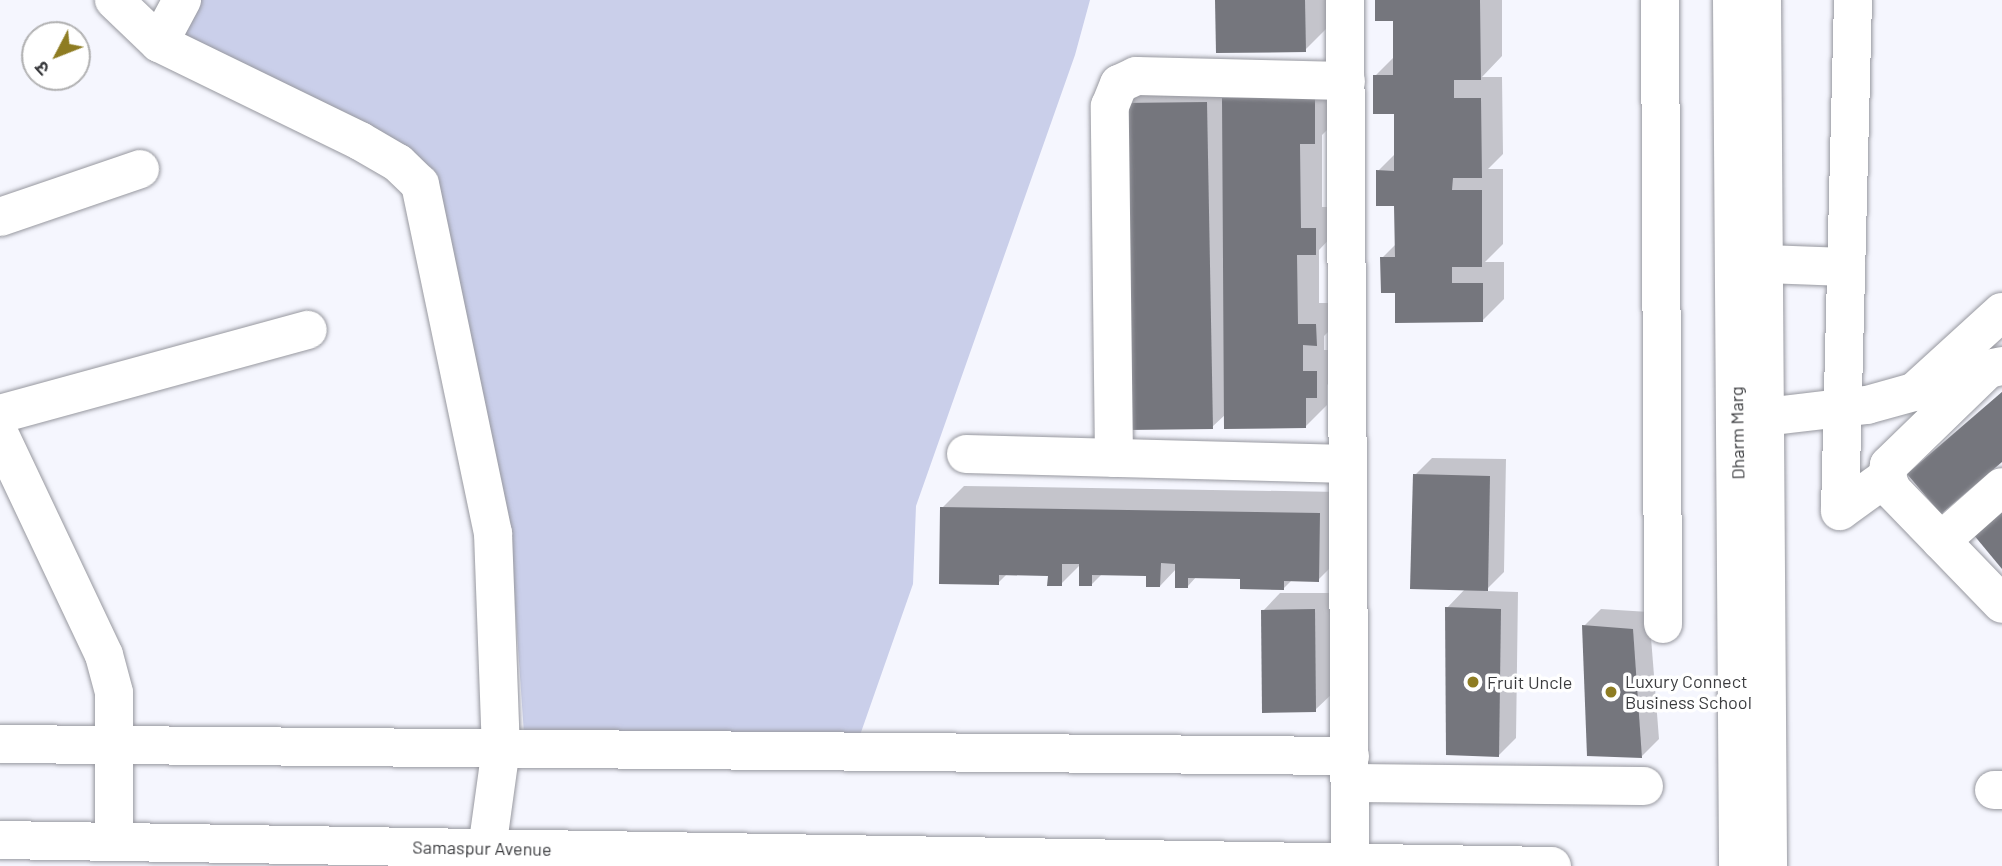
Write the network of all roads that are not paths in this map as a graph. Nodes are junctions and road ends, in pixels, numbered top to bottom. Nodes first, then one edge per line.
1 (114, 0) edge
2 (183, 0) edge
3 (1345, 0) edge
4 (1660, 0) edge
5 (1732, 0) edge
6 (1762, 0) edge
7 (1853, 0) edge
8 (159, 43) junction
9 (1346, 80) junction
10 (140, 169) dead end
11 (0, 217) edge
12 (1765, 264) junction
13 (1846, 267) junction
14 (2002, 312) edge
15 (308, 330) dead end
16 (2002, 366) edge
17 (1842, 408) junction
18 (0, 414) edge
19 (1765, 417) junction
20 (0, 435) edge
21 (966, 454) dead end
22 (1114, 458) junction
23 (1348, 464) junction
24 (1886, 477) junction
25 (2002, 488) edge
26 (1941, 541) junction
27 (2002, 604) edge
28 (1663, 624) dead end
29 (116, 743) junction
30 (0, 744) edge
31 (501, 748) junction
32 (1350, 769) junction
33 (1644, 786) dead end
34 (0, 841) edge
35 (114, 842) junction
36 (487, 849) junction
37 (1350, 863) junction
38 (1552, 866) edge
39 (1738, 866) edge
40 (1768, 866) edge

1 - 8 street
2 - 8 street
3 - 9 street
4 - 28 street
5 - 39 street, Dharm Marg
6 - 12 street, Dharm Marg
7 - 13 street
8 - 31 street
9 - 22 street
9 - 23 street
10 - 11 street
12 - 13 street
12 - 19 street, Dharm Marg
13 - 17 street
14 - 17 street
15 - 18 street
16 - 24 street
17 - 19 street
17 - 24 street
19 - 40 street, Dharm Marg
20 - 29 street
21 - 22 street
22 - 23 street
23 - 32 street
24 - 26 street
25 - 26 street
26 - 27 street
29 - 30 street
29 - 31 street
29 - 35 street
31 - 32 street
31 - 36 street
32 - 33 street
32 - 37 street
34 - 35 street, Samaspur Avenue
35 - 36 street, Samaspur Avenue
36 - 37 street, Samaspur Avenue
37 - 38 street, Samaspur Avenue

